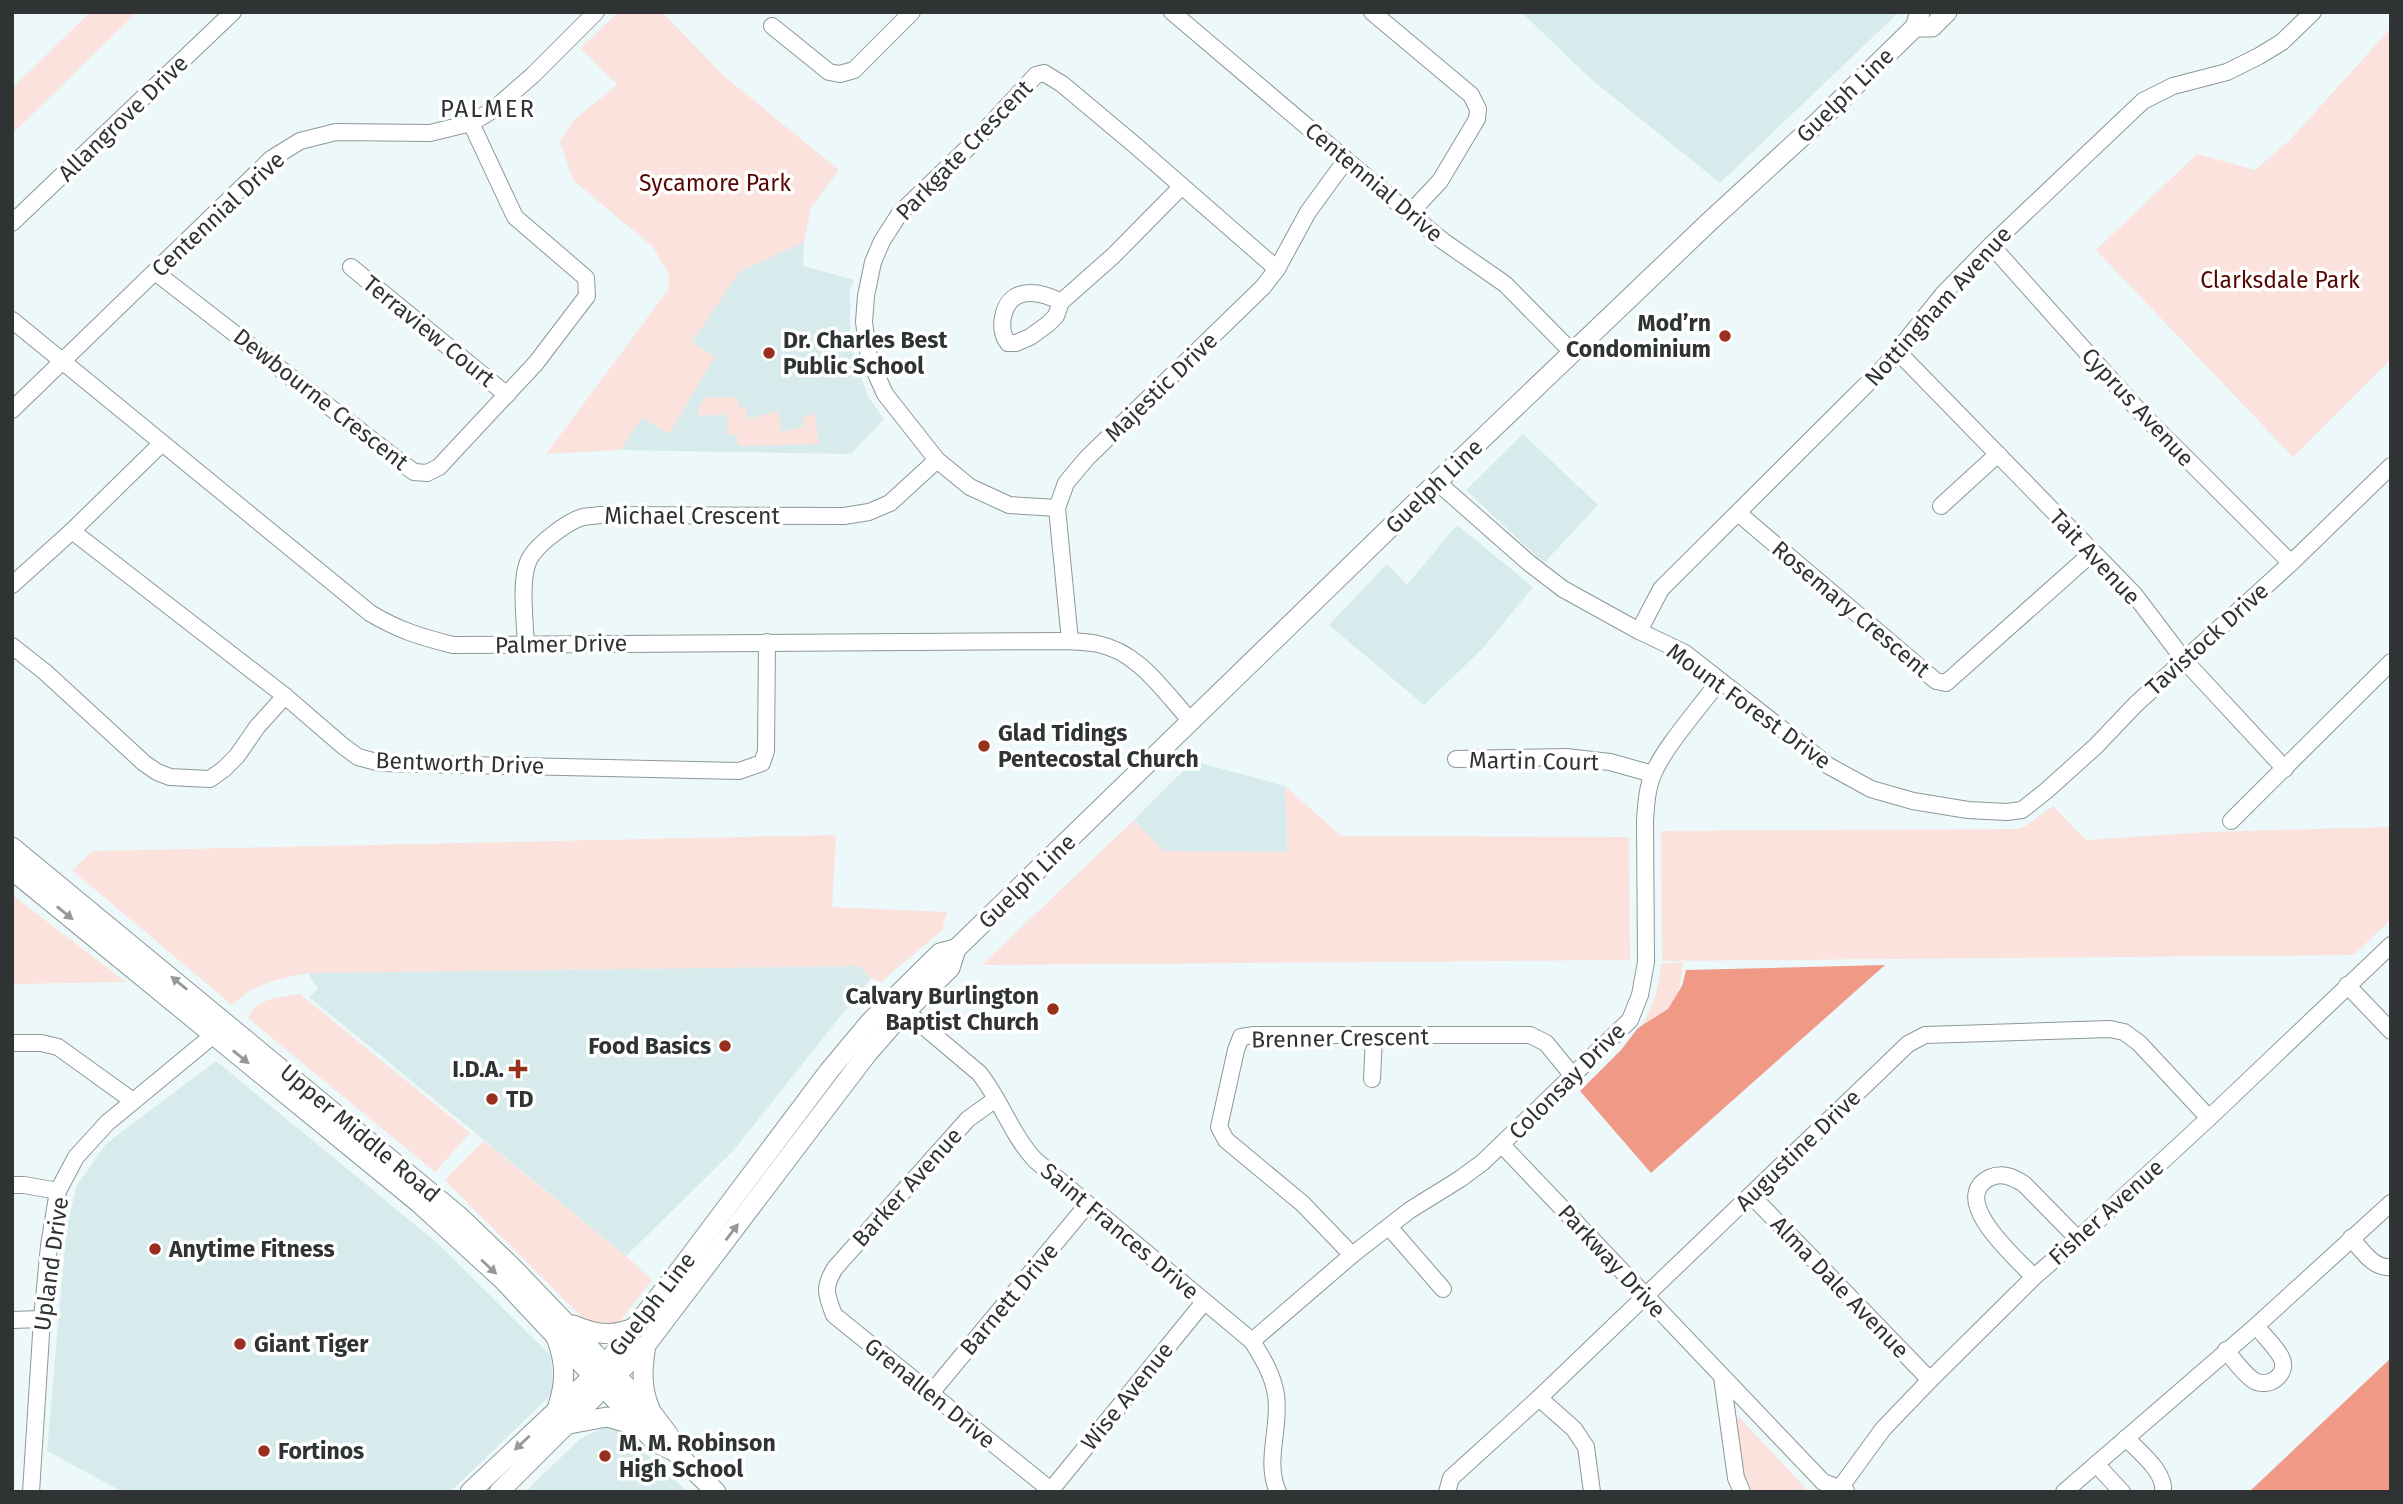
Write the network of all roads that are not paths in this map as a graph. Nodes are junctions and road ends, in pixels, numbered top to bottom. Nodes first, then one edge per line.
1 (233, 12) edge
2 (596, 12) edge
3 (912, 12) edge
4 (1172, 12) edge
5 (1372, 12) edge
6 (1947, 12) edge
7 (2314, 12) edge
8 (1917, 19) edge
9 (772, 26) dead end
10 (471, 123) junction
11 (1346, 160) junction
12 (1182, 186) junction
13 (1410, 213) junction
14 (12, 223) edge
15 (1991, 245) junction
16 (351, 267) dead end
17 (1277, 269) junction
18 (155, 272) junction
19 (1061, 302) dead end
20 (12, 320) edge
21 (1898, 352) junction
22 (1573, 353) junction
23 (62, 362) junction
24 (508, 395) junction
25 (12, 410) edge
26 (162, 443) junction
27 (1997, 454) junction
28 (937, 460) junction
29 (2391, 466) edge
30 (1437, 482) junction
31 (1941, 506) dead end
32 (1057, 508) junction
33 (1738, 513) junction
34 (72, 531) junction
35 (2092, 553) junction
36 (2291, 563) junction
37 (12, 584) edge
38 (1639, 631) junction
39 (1070, 641) junction
40 (767, 642) junction
41 (526, 645) junction
42 (12, 646) edge
43 (2184, 660) junction
44 (2391, 662) edge
45 (1719, 681) junction
46 (285, 696) junction
47 (1191, 721) junction
48 (1456, 760) dead end
49 (2285, 768) junction
50 (1653, 774) junction
51 (2022, 810) joint
52 (2231, 821) dead end
53 (12, 847) edge
54 (12, 870) edge
55 (2391, 945) edge
56 (2347, 985) junction
57 (899, 1006) junction
58 (221, 1029) junction
59 (2391, 1031) edge
60 (1374, 1036) junction
61 (12, 1043) edge
62 (1573, 1076) junction
63 (1372, 1079) dead end
64 (996, 1099) junction
65 (133, 1101) junction
66 (2209, 1118) junction
67 (1502, 1145) junction
68 (772, 1147) junction
69 (770, 1181) junction
70 (12, 1185) edge
71 (58, 1191) junction
72 (1751, 1195) junction
73 (1087, 1205) junction
74 (2388, 1212) edge
75 (1390, 1228) junction
76 (2351, 1238) junction
77 (2078, 1239) junction
78 (1352, 1255) junction
79 (2391, 1267) edge
80 (2034, 1277) junction
81 (826, 1282) joint
82 (1443, 1289) dead end
83 (1644, 1296) junction
84 (1204, 1302) junction
85 (42, 1319) junction
86 (12, 1320) edge
87 (2256, 1326) junction
88 (559, 1327) junction
89 (636, 1327) junction
90 (1252, 1341) junction
91 (646, 1345) junction
92 (2226, 1350) junction
93 (605, 1376) junction
94 (1722, 1377) junction
95 (1930, 1380) junction
96 (931, 1393) junction
97 (1539, 1398) junction
98 (562, 1417) junction
99 (647, 1421) junction
100 (2126, 1438) junction
101 (2096, 1464) junction
102 (1052, 1491) edge
103 (1841, 1491) edge
104 (31, 1492) edge
105 (470, 1492) edge
106 (499, 1492) edge
107 (716, 1492) edge
108 (1278, 1492) edge
109 (1447, 1492) edge
110 (1592, 1492) edge
111 (1742, 1492) edge
112 (2064, 1492) edge
113 (2122, 1492) edge
114 (2163, 1492) edge

1 - 14 street, Allangrove Drive
2 - 10 street, Centennial Drive
3 - 9 street
4 - 11 street, Centennial Drive
5 - 13 street
6 - 8 main road, Guelph Line
7 - 15 street, Nottingham Avenue
8 - 22 main road, Guelph Line
10 - 18 street, Centennial Drive
10 - 24 street, Dewbourne Crescent
11 - 13 street, Centennial Drive
11 - 17 street, Majestic Drive
12 - 17 street, Parkgate Crescent
12 - 19 street
12 - 28 street, Parkgate Crescent
13 - 22 street, Centennial Drive
15 - 21 street, Nottingham Avenue
15 - 36 street, Cyprus Avenue
16 - 24 street, Terraview Court
17 - 32 street, Majestic Drive
18 - 23 street, Centennial Drive
18 - 24 street, Dewbourne Crescent
20 - 23 street, Palmer Drive
21 - 27 street, Tait Avenue
21 - 33 street, Nottingham Avenue
22 - 30 main road, Guelph Line
23 - 25 street, Centennial Drive
23 - 26 street, Palmer Drive
26 - 34 street
26 - 41 street, Palmer Drive
27 - 31 street
27 - 35 street, Tait Avenue
28 - 32 street, Parkgate Crescent
28 - 41 street, Michael Crescent
29 - 36 street, Tavistock Drive
30 - 38 street, Mount Forest Drive
30 - 47 main road, Guelph Line
32 - 39 street
33 - 35 street, Rosemary Crescent
33 - 38 street, Nottingham Avenue
34 - 37 street
34 - 46 street, Bentworth Drive
35 - 43 street, Tait Avenue
36 - 43 street, Tavistock Drive
38 - 45 street, Mount Forest Drive
39 - 40 street, Palmer Drive
39 - 47 street, Palmer Drive
40 - 41 street, Palmer Drive
40 - 46 street, Bentworth Drive
42 - 46 street
43 - 49 street, Tait Avenue
43 - 51 street, Tavistock Drive
44 - 49 street
45 - 50 street, Colonsay Drive
45 - 51 street, Mount Forest Drive
47 - 57 main road, Guelph Line
48 - 50 street, Martin Court
49 - 52 street
50 - 62 street, Colonsay Drive
58 -> 53 main road, Upper Middle Road
54 -> 58 main road, Upper Middle Road
55 - 56 street, Fisher Avenue
56 - 59 street
56 - 66 street, Fisher Avenue
57 - 64 street, Saint Frances Drive
57 - 68 main road, Guelph Line
57 - 69 main road, Guelph Line
58 - 65 street, Upland Drive
58 - 88 main road, Upper Middle Road
60 - 62 street, Brenner Crescent
60 - 63 street
60 - 78 street, Brenner Crescent
61 - 65 street
62 - 67 street, Colonsay Drive
64 - 73 street, Saint Frances Drive
64 - 81 street, Barker Avenue
65 - 71 street, Upland Drive
66 - 72 street, Augustine Drive
66 - 77 street, Fisher Avenue
67 - 75 street, Colonsay Drive
67 - 83 street, Parkway Drive
68 - 69 main road
68 - 89 main road, Guelph Line
91 -> 69 main road, Guelph Line
70 - 71 street
71 - 85 street, Upland Drive
72 - 83 street, Augustine Drive
72 - 95 street, Alma Dale Avenue
73 - 84 street, Saint Frances Drive
73 - 96 street, Barnett Drive
74 - 76 street
75 - 78 street, Colonsay Drive
75 - 82 street
76 - 79 street
76 - 87 street
77 - 80 street, Fisher Avenue
77 - 80 street
78 - 90 street, Colonsay Drive
80 - 95 street, Fisher Avenue
81 - 96 street, Grenallen Drive
83 - 94 street, Parkway Drive
83 - 97 street, Augustine Drive
84 - 90 street, Saint Frances Drive
84 - 102 street, Wise Avenue
85 - 86 street
85 - 104 street, Upland Drive
87 - 92 street
87 - 92 street
88 - 89 main road
88 - 93 main road, Upper Middle Road
88 - 98 main road
89 - 93 main road, Guelph Line
90 - 108 street, Saint Frances Drive
91 - 93 main road, Guelph Line
91 - 99 main road
92 - 100 street
93 - 98 main road, Guelph Line
93 - 99 main road, Upper Middle Road
94 - 103 street, Parkway Drive
94 - 111 street
95 - 103 street, Fisher Avenue
96 - 102 street, Grenallen Drive
97 - 109 street, Augustine Drive
97 - 110 street
98 - 99 main road
98 -> 105 main road, Guelph Line
98 - 106 main road, Guelph Line
99 - 107 main road, Upper Middle Road
100 - 101 street
100 - 114 street
101 - 112 street
101 - 113 street

